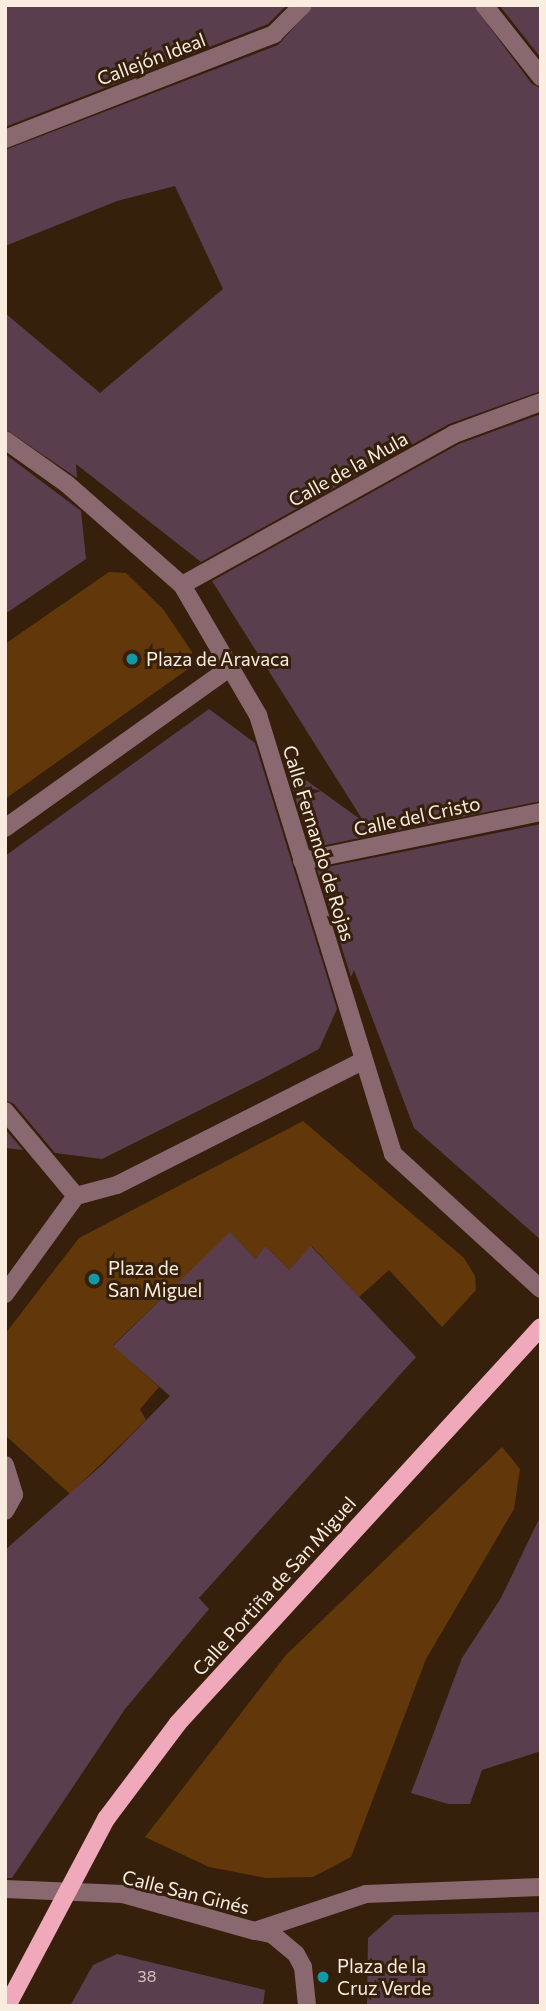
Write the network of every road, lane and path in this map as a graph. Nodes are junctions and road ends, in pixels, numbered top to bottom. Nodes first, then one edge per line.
1 (303, 5) edge
2 (485, 5) edge
3 (541, 77) edge
4 (5, 139) edge
5 (541, 402) edge
6 (5, 440) edge
7 (181, 585) junction
8 (232, 666) junction
9 (541, 812) edge
10 (5, 828) edge
11 (302, 861) junction
12 (362, 1061) junction
13 (5, 1111) edge
14 (76, 1196) junction
15 (541, 1289) edge
16 (5, 1294) edge
17 (541, 1327) edge
18 (5, 1465) edge
19 (5, 1511) edge
20 (541, 1887) edge
21 (5, 1889) edge
22 (65, 1894) junction
23 (256, 1931) junction
24 (7, 2006) edge
25 (307, 2006) edge

1 - 4 street, Callejón Ideal
2 - 3 street
5 - 7 street, Calle de la Mula
6 - 7 street, Calle Fernando de Rojas
7 - 8 street, Calle Fernando de Rojas
8 - 10 street
8 - 11 street, Calle Fernando de Rojas
9 - 11 street, Calle del Cristo
11 - 12 street, Calle Fernando de Rojas
12 - 14 street
12 - 15 street, Calle Fernando de Rojas
13 - 14 street
14 - 16 street
17 - 22 main road, Calle Portiña de San Miguel
18 - 19 street
20 - 23 street, Calle San Ginés
21 - 22 street, Calle San Ginés
22 - 23 street, Calle San Ginés
22 - 24 main road, Calle Portiña de San Miguel
23 - 25 street

